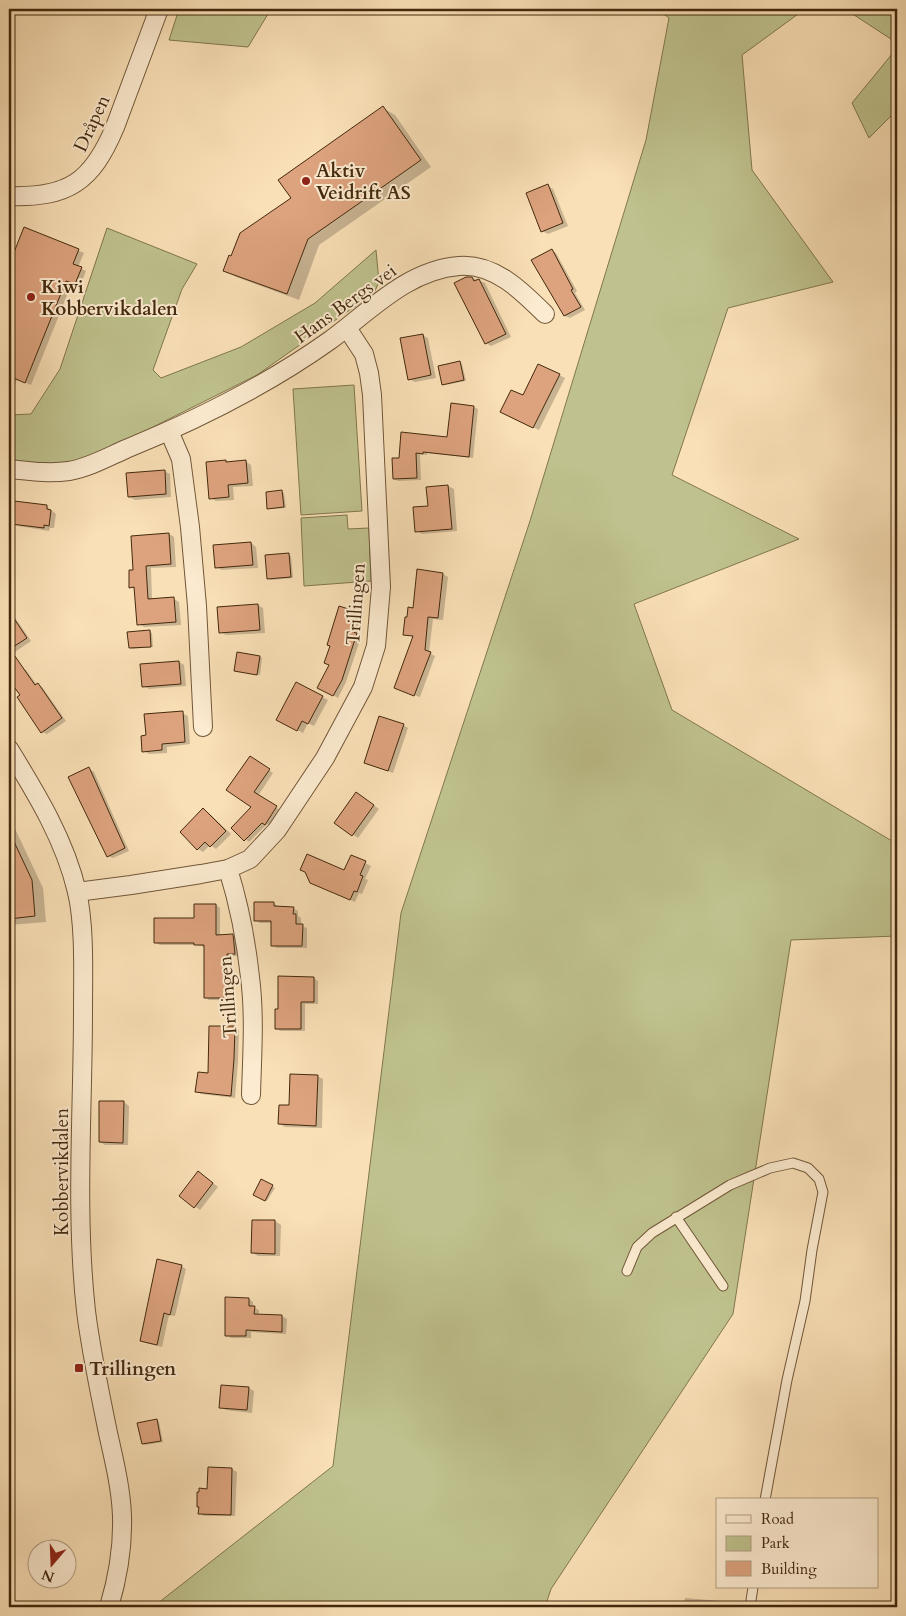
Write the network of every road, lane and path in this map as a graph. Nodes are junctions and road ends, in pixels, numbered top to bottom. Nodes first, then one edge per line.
1 (159, 9) edge
2 (9, 196) edge
3 (545, 314) dead end
4 (347, 328) junction
5 (170, 432) junction
6 (9, 469) edge
7 (203, 727) dead end
8 (9, 749) edge
9 (228, 869) junction
10 (77, 892) junction
11 (251, 1095) dead end
12 (676, 1217) junction
13 (627, 1271) dead end
14 (723, 1286) dead end
15 (765, 1498) edge
16 (753, 1588) edge
17 (109, 1607) edge
18 (750, 1607) edge

1 - 2 street, Dråpen
3 - 4 street, Hans Bergs vei
4 - 5 street, Hans Bergs vei
4 - 9 street, Trillingen
5 - 6 street, Hans Bergs vei
5 - 7 street
8 - 10 street, Kobbervikdalen
9 - 10 street, Trillingen
9 - 11 street, Trillingen
10 - 17 street, Kobbervikdalen
12 - 13 lane
12 - 14 lane
12 - 15 lane
16 - 18 lane

